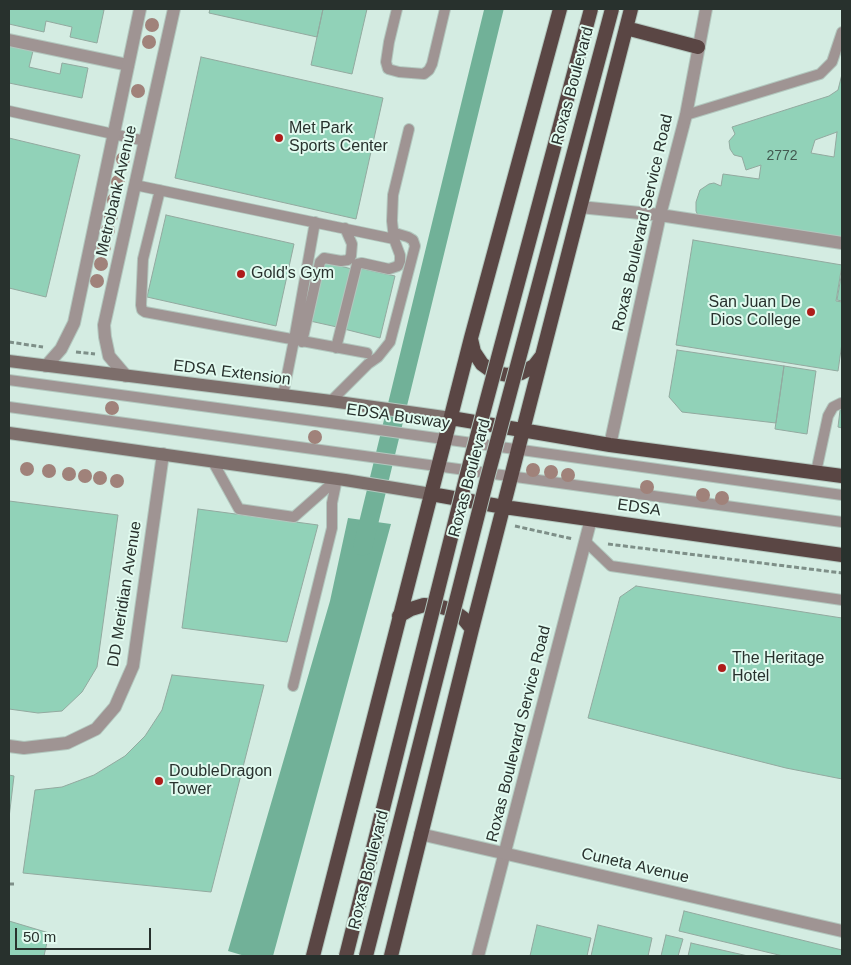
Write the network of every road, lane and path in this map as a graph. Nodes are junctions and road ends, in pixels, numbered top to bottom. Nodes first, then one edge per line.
1 (140, 9) edge
2 (174, 9) edge
3 (397, 9) edge
4 (445, 9) edge
5 (560, 9) edge
6 (591, 9) edge
7 (612, 9) edge
8 (630, 9) edge
9 (706, 9) edge
10 (626, 28) junction
11 (842, 32) edge
12 (9, 40) edge
13 (698, 47) junction
14 (128, 65) junction
15 (9, 111) edge
16 (686, 115) junction
17 (410, 129) dead end
18 (114, 134) junction
19 (145, 141) junction
20 (135, 184) junction
21 (160, 190) junction
22 (580, 207) junction
23 (660, 215) junction
24 (315, 222) junction
25 (346, 228) junction
26 (395, 236) junction
27 (842, 244) edge
28 (471, 338) junction
29 (298, 341) junction
30 (336, 348) junction
31 (367, 353) dead end
32 (542, 356) junction
33 (9, 361) edge
34 (46, 366) junction
35 (126, 376) junction
36 (9, 380) edge
37 (282, 395) junction
38 (331, 401) junction
39 (841, 404) dead end
40 (9, 407) edge
41 (451, 418) junction
42 (523, 430) junction
43 (9, 433) edge
44 (445, 439) junction
45 (610, 445) junction
46 (519, 450) junction
47 (162, 454) junction
48 (213, 462) junction
49 (438, 467) junction
50 (816, 472) junction
51 (842, 476) edge
52 (512, 477) junction
53 (341, 480) junction
54 (431, 494) junction
55 (842, 495) edge
56 (504, 507) junction
57 (591, 519) junction
58 (842, 522) edge
59 (500, 523) junction
60 (585, 542) junction
61 (842, 555) edge
62 (842, 573) edge
63 (842, 600) edge
64 (399, 616) junction
65 (472, 629) junction
66 (293, 686) dead end
67 (9, 746) edge
68 (420, 834) junction
69 (505, 853) junction
70 (9, 884) edge
71 (15, 884) dead end
72 (842, 931) edge
73 (313, 956) edge
74 (346, 956) edge
75 (366, 956) edge
76 (391, 956) edge
77 (478, 956) edge

1 - 14 street, Metrobank Avenue
2 - 19 street, Metrobank Avenue
3 - 4 lane
5 - 28 highway
6 - 74 highway, Roxas Boulevard, bridge
7 - 75 highway, Roxas Boulevard, bridge
8 - 10 highway
9 - 13 street, Roxas Boulevard Service Road
10 - 13 highway
10 - 22 highway
11 - 16 lane
12 - 14 street
13 - 16 street, Roxas Boulevard Service Road
14 - 18 street, Metrobank Avenue
15 - 18 lane
16 - 23 street, Roxas Boulevard Service Road
17 - 26 lane
18 - 19 lane
18 - 34 street, Metrobank Avenue
19 - 20 street, Metrobank Avenue
20 - 21 lane
20 - 35 street, Metrobank Avenue
21 - 24 lane
21 - 29 lane
22 - 23 street
22 - 32 highway
23 - 27 street
23 - 45 street, Roxas Boulevard Service Road
24 - 25 lane
24 - 29 lane
25 - 26 lane
25 - 29 lane
26 - 30 lane
26 - 38 lane
28 - 32 highway
28 - 41 highway
29 - 30 lane
29 - 37 lane
30 - 31 lane
32 - 42 highway
33 - 34 main road, EDSA Extension
34 - 35 main road, EDSA Extension
35 - 37 main road, EDSA Extension
36 - 44 lane, EDSA Busway
37 - 38 main road, EDSA Extension
38 - 41 main road, EDSA Extension
39 - 50 lane
40 - 49 lane
41 - 42 highway
41 - 44 highway
42 - 45 highway
42 - 46 highway
43 - 47 main road
44 - 46 lane, EDSA Busway
44 - 49 highway
45 - 50 highway
46 - 52 highway
46 - 55 lane, EDSA Busway
47 - 48 main road
47 - 67 street, DD Meridian Avenue
48 - 53 main road
48 - 53 lane
49 - 52 lane
49 - 54 highway
50 - 51 highway
52 - 56 highway
52 - 58 lane
53 - 54 main road
53 - 66 lane
54 - 56 highway, EDSA
54 - 64 highway
56 - 57 highway, EDSA
56 - 59 highway
57 - 60 street, Roxas Boulevard Service Road
57 - 61 highway, EDSA
59 - 60 path
59 - 65 highway
60 - 62 path
60 - 63 lane
60 - 69 street, Roxas Boulevard Service Road
64 - 65 highway
64 - 73 highway
65 - 68 highway
68 - 69 street, Cuneta Avenue
68 - 76 highway
69 - 72 street, Cuneta Avenue
69 - 77 street, Roxas Boulevard Service Road
70 - 71 path

